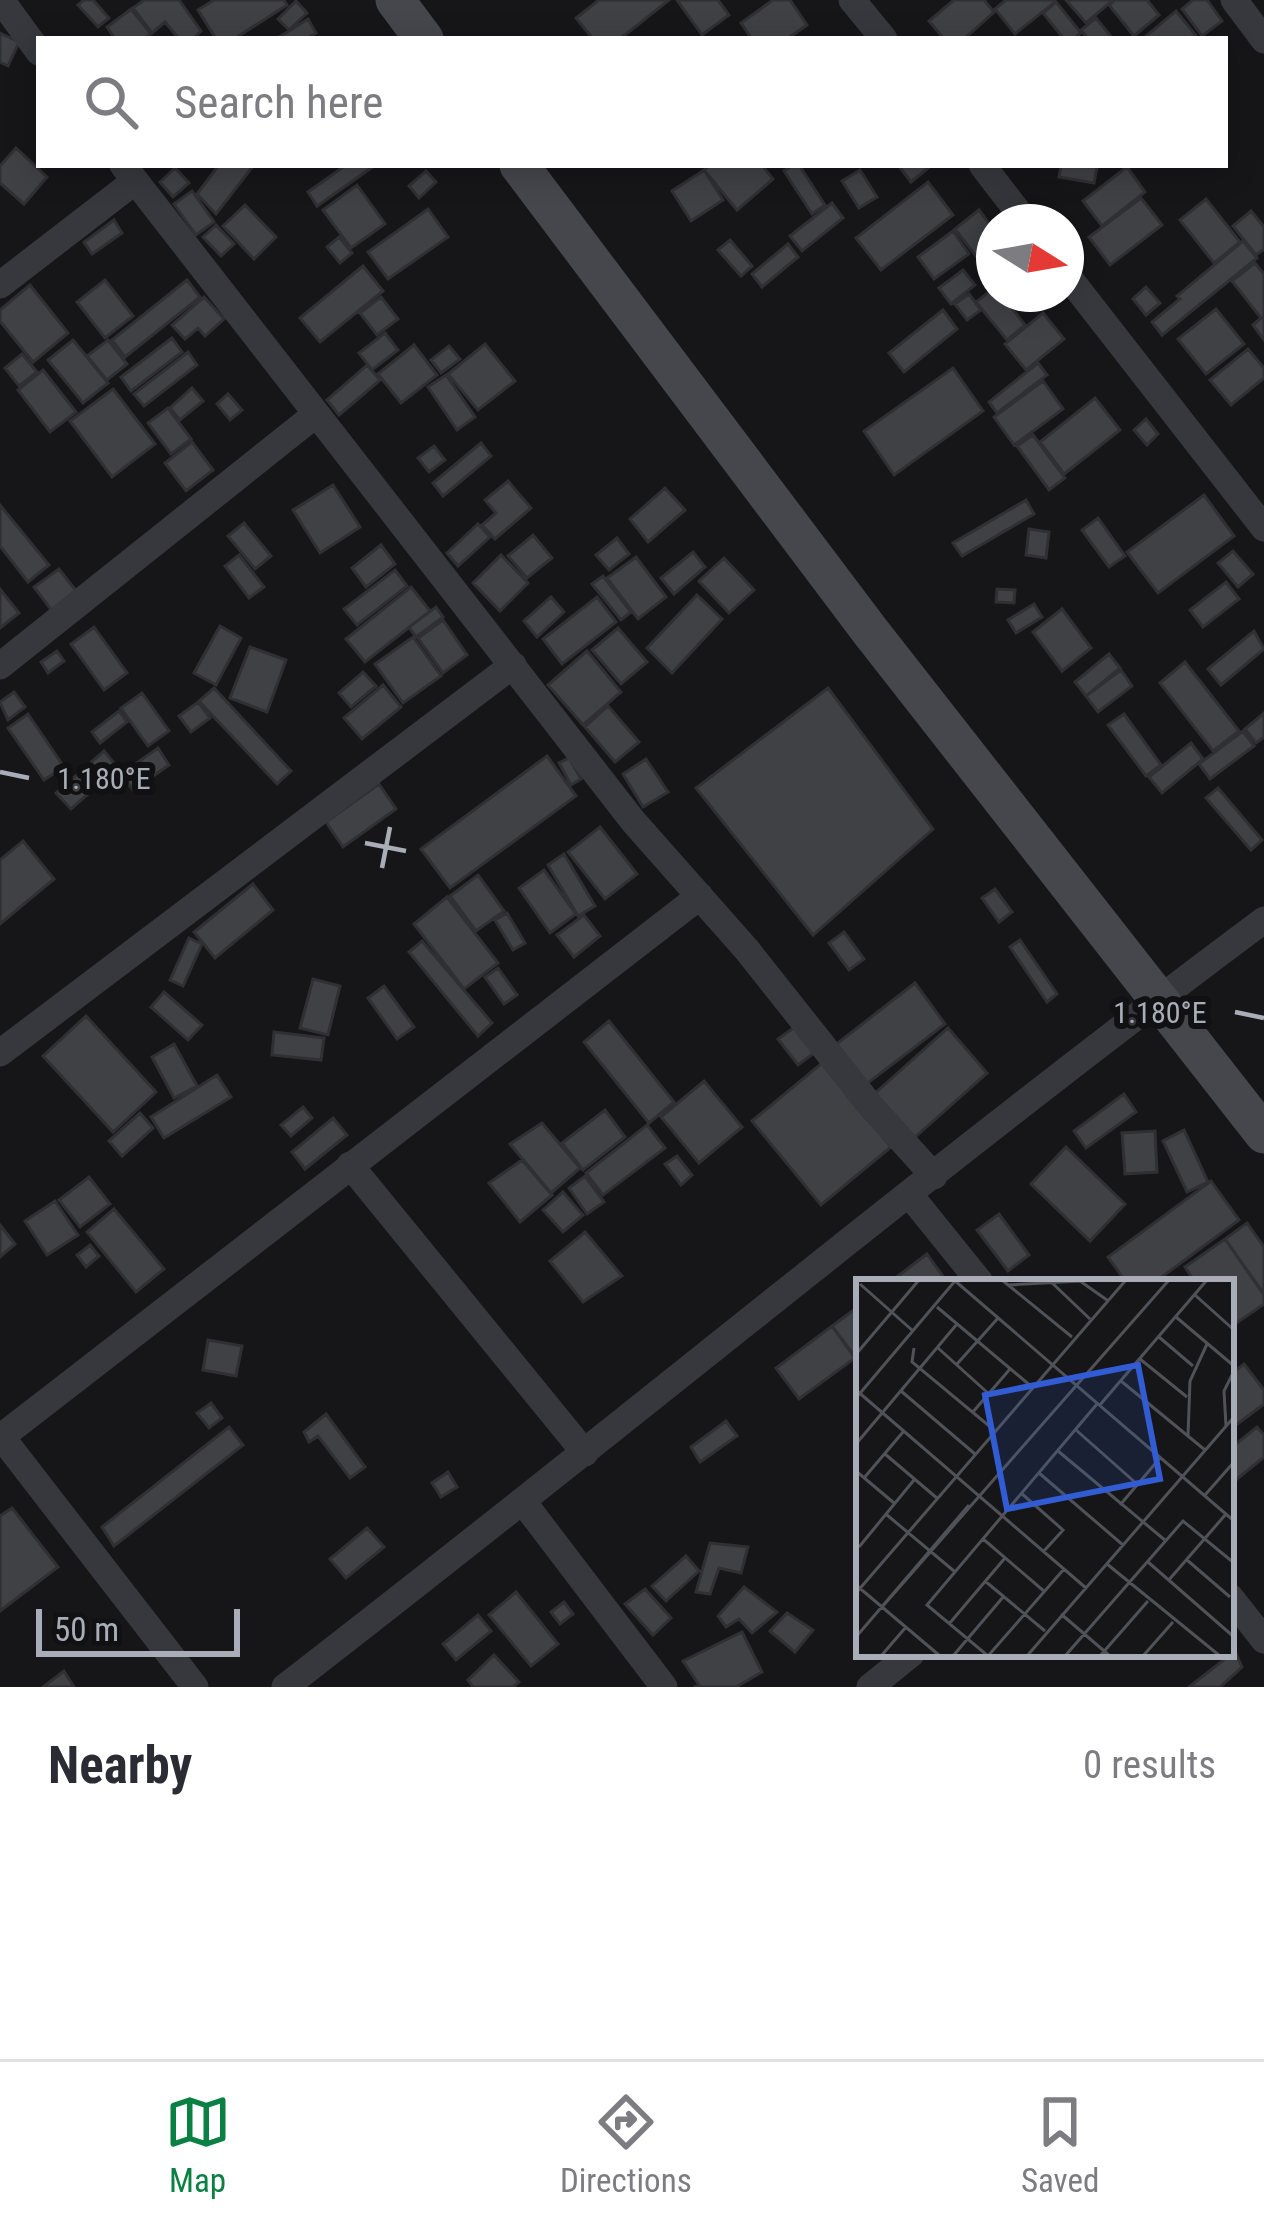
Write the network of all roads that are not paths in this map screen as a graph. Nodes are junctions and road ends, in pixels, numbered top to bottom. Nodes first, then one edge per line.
1 (1, 0) edge
2 (394, 0) edge
3 (1234, 0) edge
4 (422, 36) edge
5 (1264, 40) edge
6 (36, 48) edge
7 (521, 168) edge
8 (984, 168) edge
9 (129, 173) edge
10 (1012, 204) edge
11 (0, 285) edge
12 (1084, 296) edge
13 (316, 416) junction
14 (1259, 512) edge
15 (513, 665) junction
16 (0, 666) edge
17 (700, 896) junction
18 (1264, 920) edge
19 (1158, 999) junction
20 (0, 1053) edge
21 (1264, 1135) edge
22 (350, 1165) junction
23 (934, 1175) junction
24 (909, 1194) junction
25 (978, 1279) edge
26 (1, 1436) edge
27 (585, 1453) junction
28 (524, 1503) junction
29 (1234, 1602) edge
30 (1264, 1640) edge
31 (906, 1657) edge
32 (195, 1687) edge
33 (285, 1687) edge
34 (664, 1687) edge
35 (870, 1687) edge

1 - 6 street
2 - 4 street
3 - 5 street
7 - 19 street
8 - 10 street
9 - 11 street
9 - 13 street
12 - 14 street
13 - 15 street
13 - 16 street
15 - 17 street
15 - 20 street
17 - 22 street
17 - 23 street
18 - 19 street
19 - 21 street
19 - 23 street
22 - 26 street
22 - 27 street
23 - 24 street
24 - 25 street
24 - 27 street
26 - 32 street
27 - 28 street
28 - 33 street
28 - 34 street
29 - 30 street
31 - 35 street

